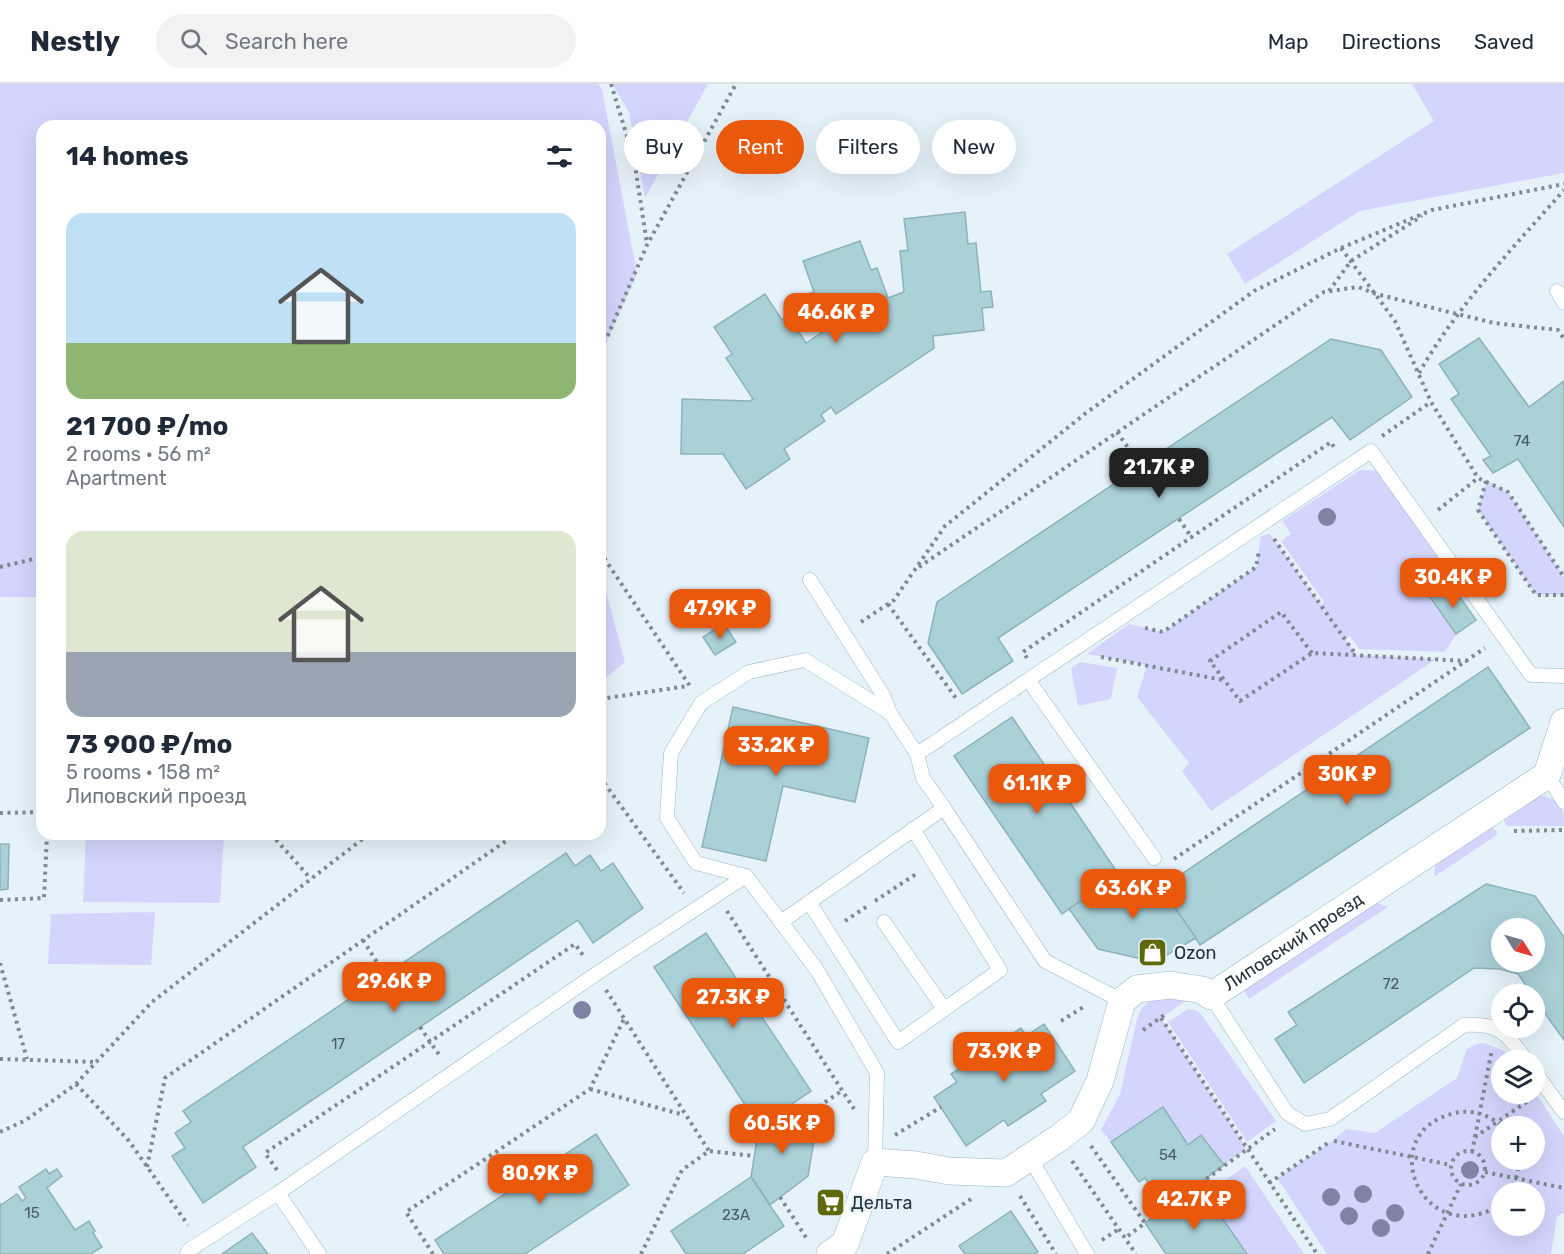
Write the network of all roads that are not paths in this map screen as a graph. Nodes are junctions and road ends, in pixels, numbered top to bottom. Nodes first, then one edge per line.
1 (810, 580) dead end
2 (1564, 676) edge
3 (1029, 681) junction
4 (890, 712) junction
5 (1564, 722) edge
6 (917, 754) junction
7 (1547, 776) junction
8 (1564, 802) edge
9 (944, 808) junction
10 (913, 829) junction
11 (1154, 858) road end
12 (746, 876) junction
13 (809, 902) junction
14 (781, 922) junction
15 (884, 922) dead end
16 (1207, 993) junction
17 (1122, 1001) junction
18 (944, 1009) junction
19 (1518, 1050) edge
20 (1545, 1086) edge
21 (1564, 1112) edge
22 (1030, 1158) junction
23 (875, 1162) junction
24 (278, 1193) junction
25 (834, 1249) edge
26 (187, 1254) edge
27 (319, 1254) edge
28 (1087, 1254) edge

1 - 4 lane
2 - 3 lane
3 - 6 lane
3 - 11 lane
4 - 6 lane
4 - 12 lane
5 - 7 street
6 - 9 lane
7 - 8 lane
7 - 16 street, Липовский проезд
9 - 10 lane
9 - 17 lane
10 - 13 lane
10 - 18 lane
12 - 14 lane
12 - 24 lane
13 - 14 lane
13 - 18 lane
14 - 23 lane
15 - 18 lane
16 - 17 street, Липовский проезд
16 - 19 lane
17 - 22 street
20 - 21 lane
22 - 23 street
22 - 28 lane
23 - 25 street
24 - 26 lane
24 - 27 lane

